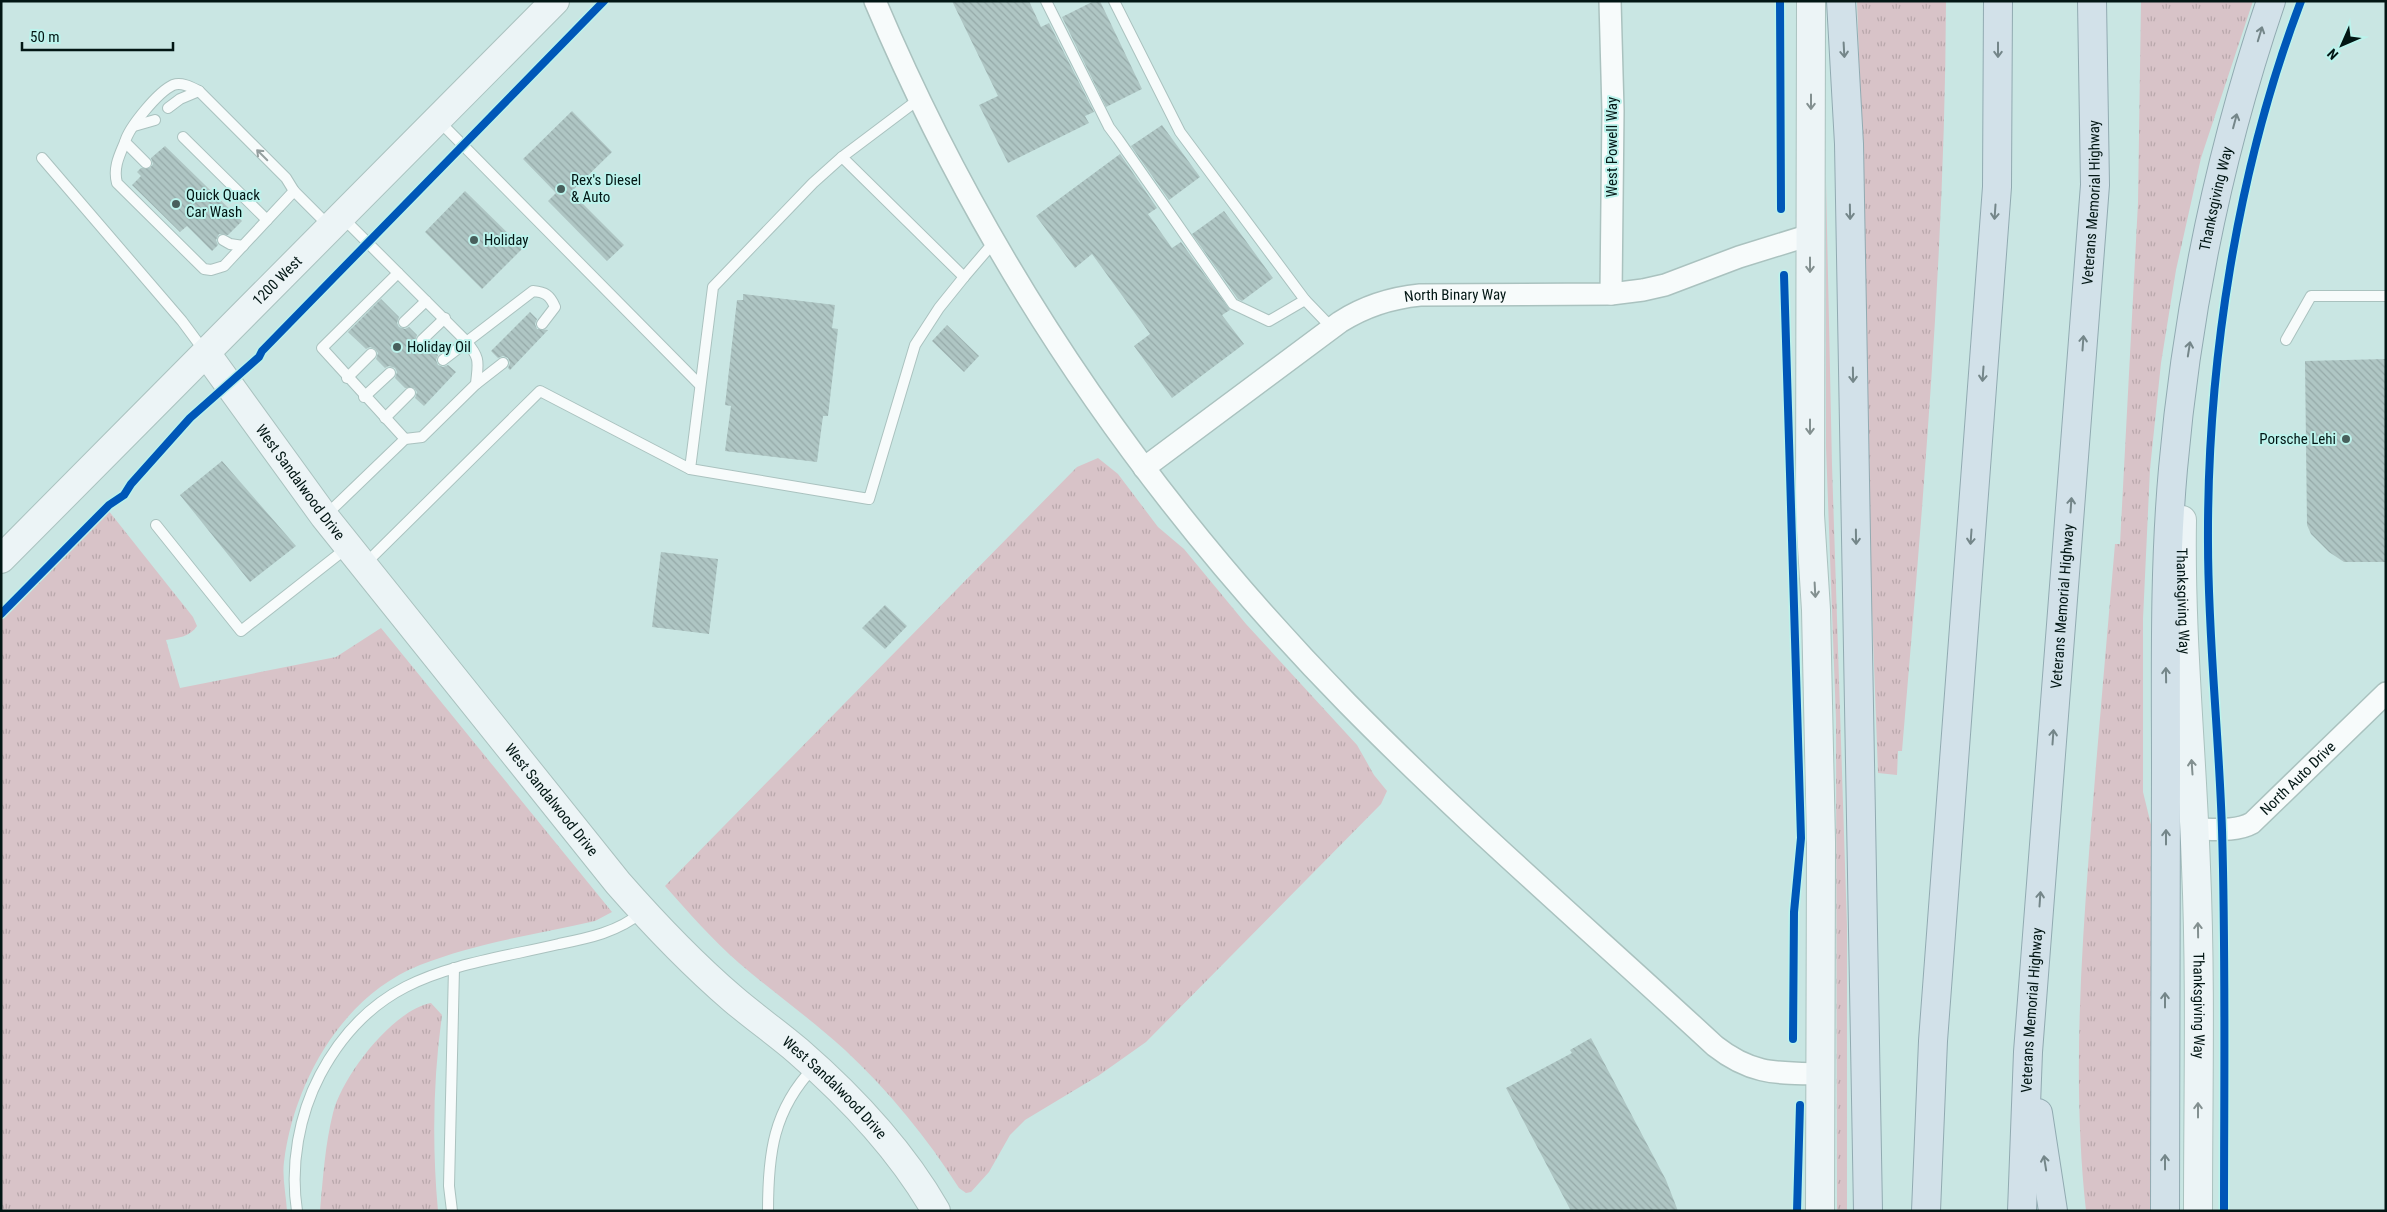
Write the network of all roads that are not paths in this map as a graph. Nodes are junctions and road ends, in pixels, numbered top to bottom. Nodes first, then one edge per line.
1 (555, 1) edge
2 (876, 1) edge
3 (1046, 1) edge
4 (1114, 1) edge
5 (1610, 1) edge
6 (1811, 1) edge
7 (1841, 1) edge
8 (1998, 1) edge
9 (2092, 1) edge
10 (2271, 1) edge
11 (199, 92) junction
12 (919, 99) junction
13 (168, 108) dead end
14 (155, 120) dead end
15 (438, 120) junction
16 (134, 126) junction
17 (183, 137) dead end
18 (125, 142) junction
19 (842, 157) junction
20 (42, 158) dead end
21 (146, 163) dead end
22 (294, 191) junction
23 (267, 220) junction
24 (337, 223) junction
25 (1810, 235) junction
26 (223, 240) dead end
27 (994, 242) junction
28 (243, 246) junction
29 (398, 273) junction
30 (964, 277) junction
31 (1611, 294) junction
32 (2386, 296) edge
33 (426, 300) junction
34 (1305, 300) junction
35 (445, 318) junction
36 (404, 322) dead end
37 (542, 324) dead end
38 (1332, 328) junction
39 (422, 340) dead end
40 (466, 340) junction
41 (2286, 340) dead end
42 (206, 353) junction
43 (371, 354) dead end
44 (443, 360) dead end
45 (503, 363) dead end
46 (390, 373) dead end
47 (347, 378) junction
48 (476, 384) junction
49 (700, 385) junction
50 (410, 393) dead end
51 (364, 396) junction
52 (2181, 397) junction
53 (385, 418) junction
54 (405, 439) junction
55 (1144, 468) junction
56 (690, 469) junction
57 (324, 516) junction
58 (156, 525) dead end
59 (356, 556) junction
60 (1, 559) edge
61 (2386, 693) edge
62 (2195, 830) junction
63 (643, 911) junction
64 (454, 968) junction
65 (2028, 1052) junction
66 (814, 1066) junction
67 (1822, 1074) junction
68 (297, 1211) edge
69 (452, 1211) edge
70 (768, 1211) edge
71 (936, 1211) edge
72 (1820, 1211) edge
73 (1868, 1211) edge
74 (1926, 1211) edge
75 (2022, 1211) edge
76 (2053, 1211) edge
77 (2165, 1211) edge
78 (2198, 1211) edge

1 - 15 main road, 1200 West
2 - 12 street
3 - 34 lane
4 - 34 lane
5 - 31 street, West Powell Way
6 -> 25 main road
7 -> 73 highway
8 -> 74 highway
65 -> 9 highway, Veterans Memorial Highway
52 -> 10 highway, Thanksgiving Way
11 - 13 lane
11 - 16 lane
22 -> 11 lane
12 - 19 lane
12 - 27 street
14 - 16 lane
15 - 24 main road, 1200 West
15 - 49 lane
16 - 18 lane
17 - 23 lane
18 - 21 lane
18 - 28 lane
19 - 30 lane
19 - 49 lane
20 - 42 lane
22 - 23 lane
22 - 24 lane
23 - 28 lane
24 - 29 lane
24 - 42 main road, 1200 West
25 - 31 street, North Binary Way
25 -> 67 main road
26 - 28 lane
27 - 30 lane
27 - 55 street
29 - 33 lane
29 - 47 lane
30 - 56 lane
31 - 38 street, North Binary Way
32 - 41 lane
33 - 35 lane
33 - 36 lane
34 - 38 lane
35 - 39 lane
35 - 40 lane
37 - 40 lane
38 - 55 street, North Binary Way
40 - 44 lane
40 - 48 lane
42 - 57 main road, West Sandalwood Drive
42 - 60 main road, 1200 West
43 - 47 lane
45 - 48 lane
46 - 51 lane
47 - 51 lane
48 - 54 lane
49 - 56 lane
50 - 53 lane
51 - 53 lane
62 -> 52 main road, Thanksgiving Way
77 -> 52 highway
53 - 54 lane
54 - 57 lane
55 - 67 street
56 - 59 lane
57 - 59 main road, West Sandalwood Drive
58 - 59 lane
59 - 63 main road, West Sandalwood Drive
61 - 62 street, North Auto Drive
78 -> 62 main road, Thanksgiving Way
63 - 64 lane
63 - 66 main road, West Sandalwood Drive
64 - 68 lane
64 - 69 lane
65 - 75 highway, Veterans Memorial Highway
76 -> 65 highway
66 - 70 lane
66 - 71 main road, West Sandalwood Drive
67 - 72 main road

